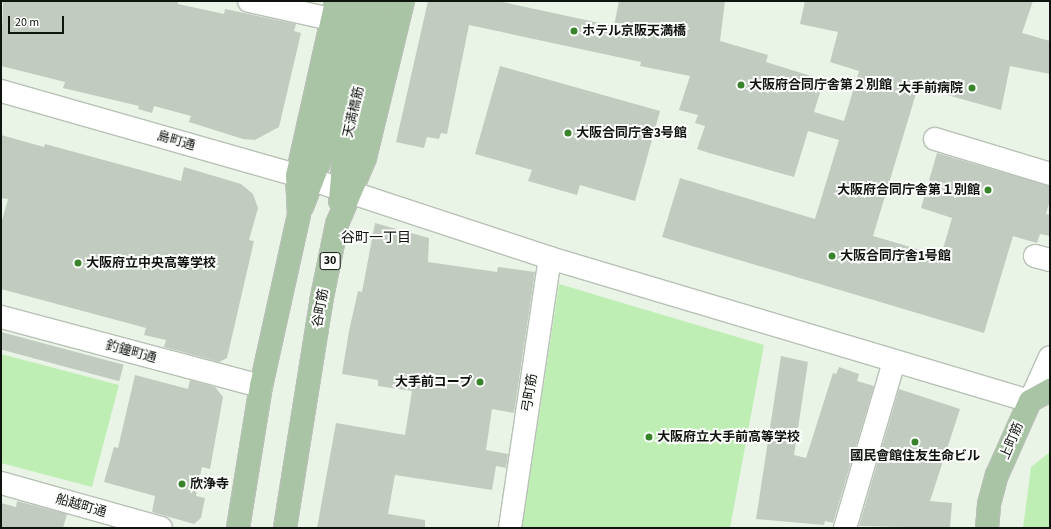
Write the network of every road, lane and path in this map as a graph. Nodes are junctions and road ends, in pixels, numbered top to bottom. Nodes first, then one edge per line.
1 (249, 1) edge
2 (403, 1) edge
3 (369, 4) edge
4 (333, 10) edge
5 (1, 91) edge
6 (935, 139) dead end
7 (1050, 174) edge
8 (305, 178) junction
9 (346, 191) junction
10 (550, 258) junction
11 (1, 317) edge
12 (1050, 357) edge
13 (894, 362) junction
14 (261, 386) junction
15 (1050, 390) edge
16 (1030, 401) junction
17 (1, 483) edge
18 (161, 528) edge
19 (238, 528) edge
20 (285, 528) edge
21 (510, 528) edge
22 (845, 528) edge
23 (987, 528) edge

1 - 4 street
2 - 9 main road, 谷町筋 / 30
3 - 8 main road, 天満橋筋 / 30
3 - 9 main road, 天満橋筋 / 30
4 - 8 main road, 30
5 - 8 street, 島町通
6 - 7 street
8 - 9 street, 島町通
8 - 14 main road, 天満橋筋 / 30
9 - 10 street, 島町通
9 - 20 main road, 谷町筋 / 30
10 - 13 street, 島町通
10 - 21 street, 弓町筋
11 - 14 street, 釣鐘町通
12 - 16 street, 上町筋
13 - 16 street, 島町通
13 - 22 street
14 - 19 main road, 30
15 - 16 main road
16 - 23 main road, 上町筋
17 - 18 street, 船越町通

